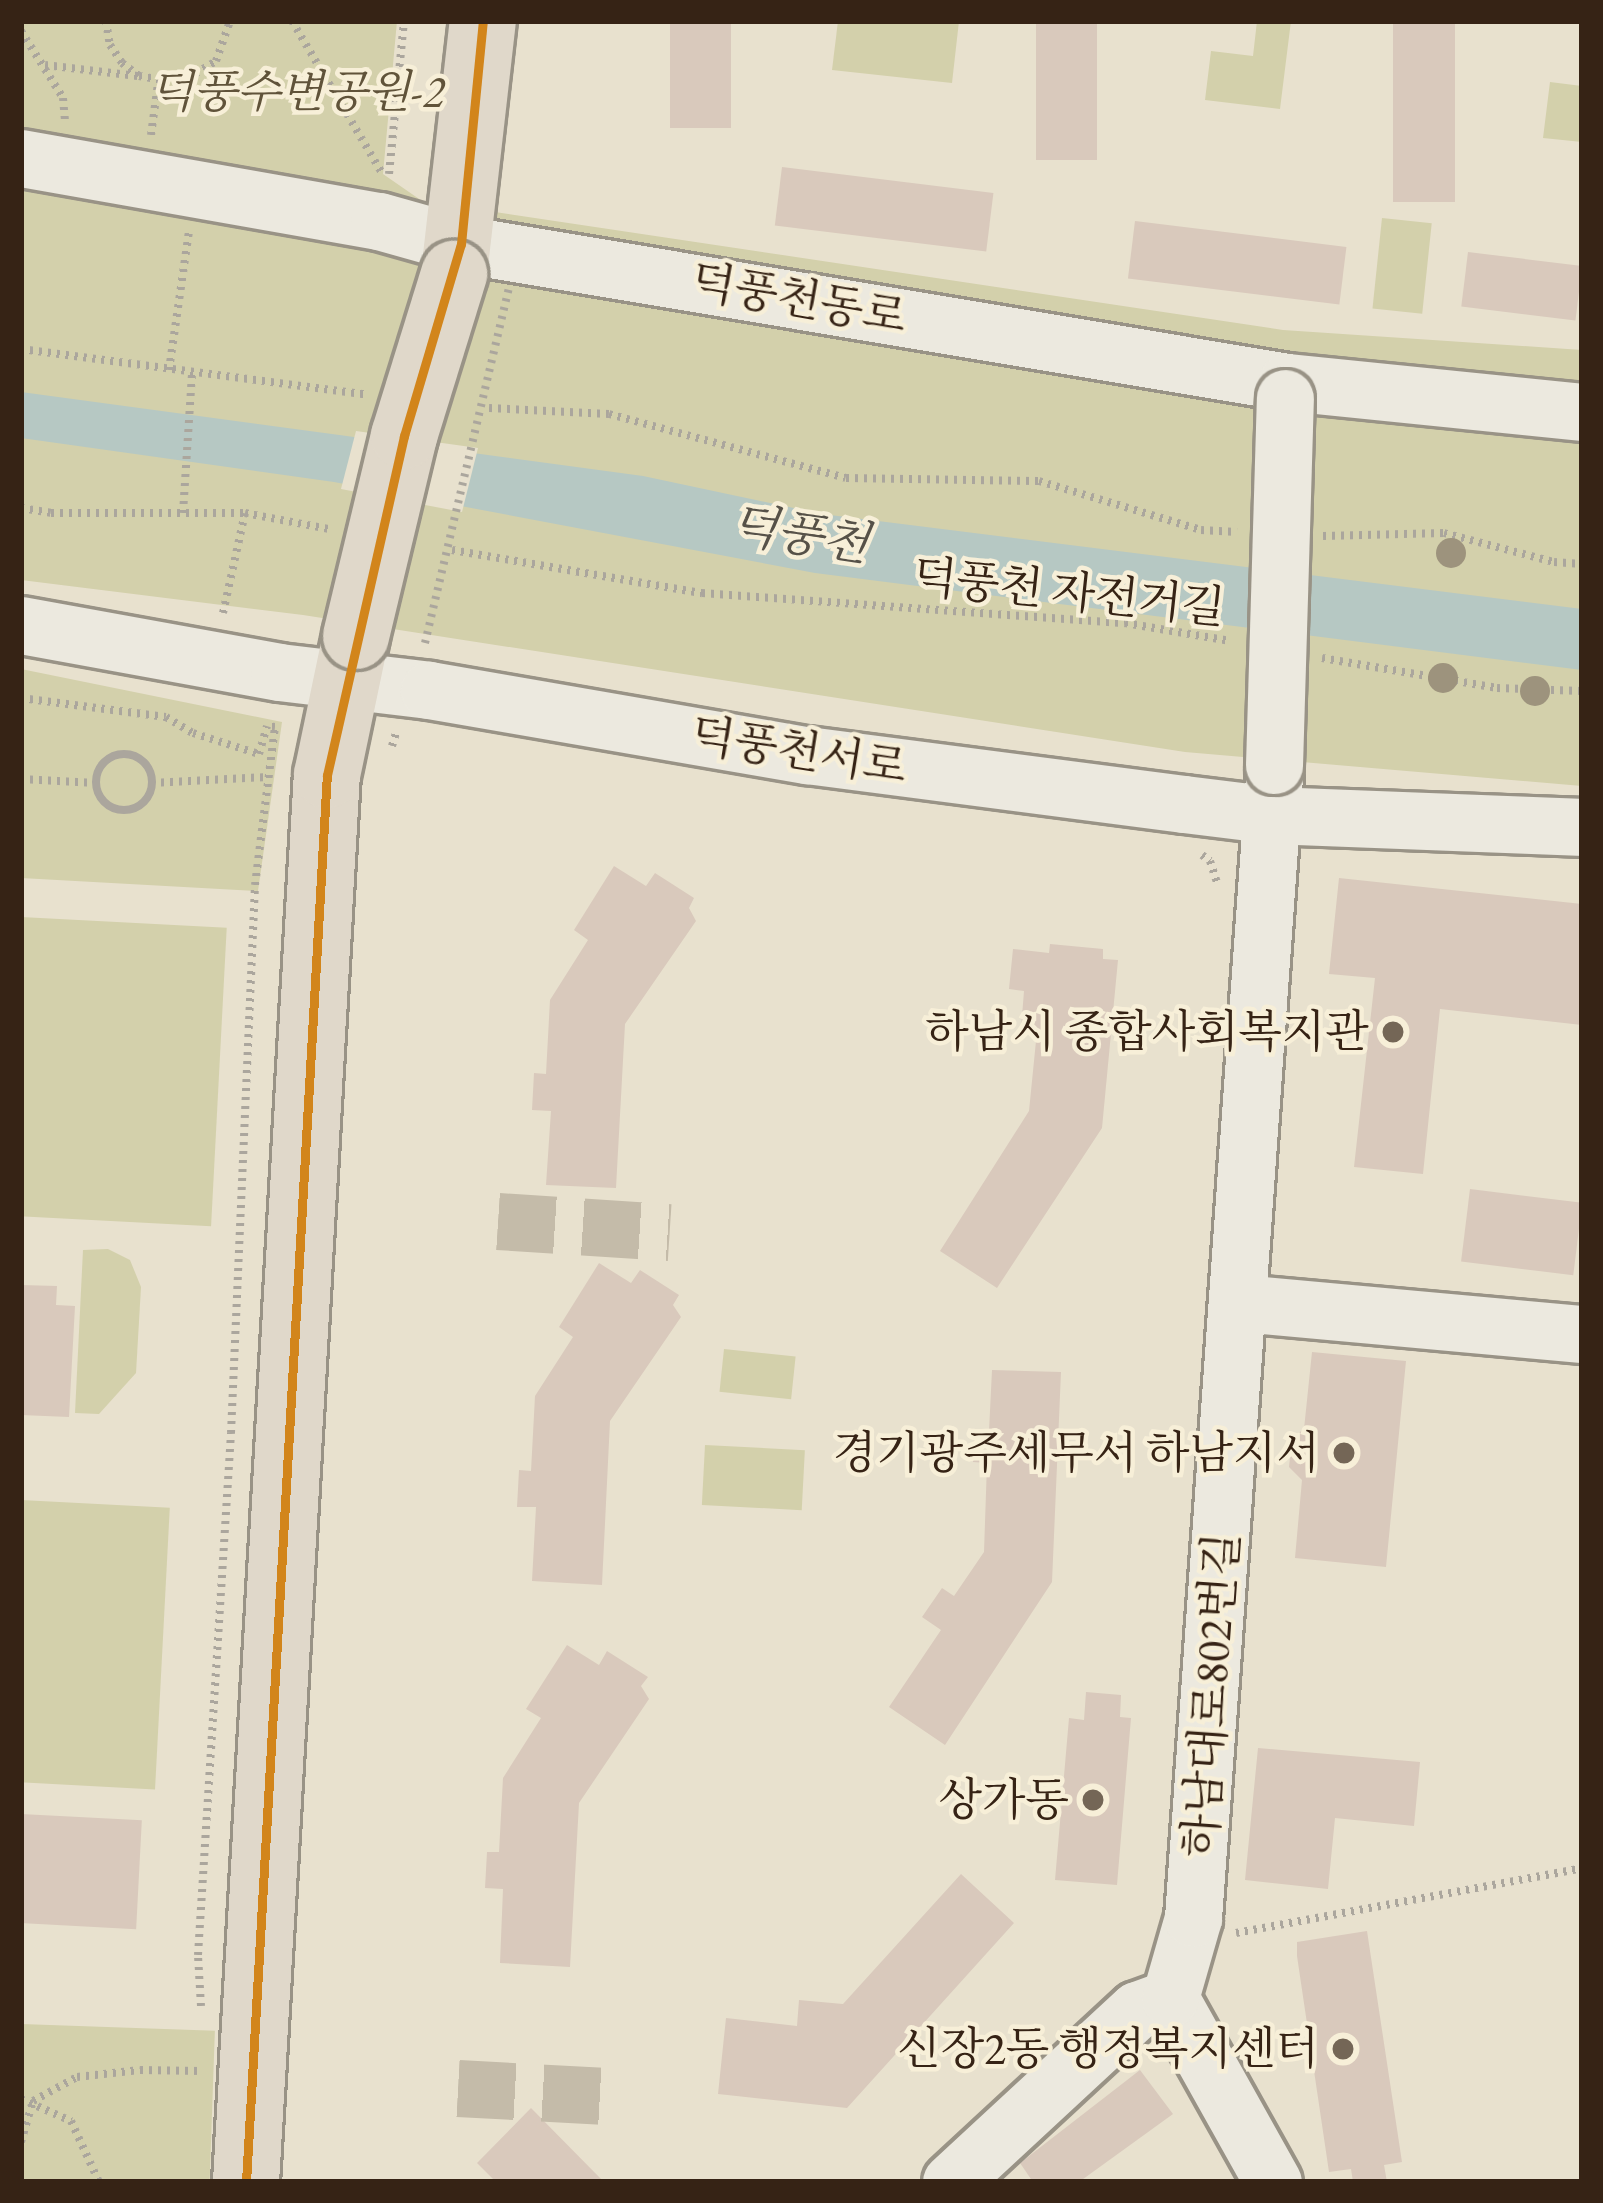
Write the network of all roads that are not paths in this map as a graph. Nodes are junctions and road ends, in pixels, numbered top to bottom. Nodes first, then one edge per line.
1 (483, 21) edge
2 (44, 147) edge
3 (475, 269) junction
4 (1286, 390) junction
5 (1582, 412) edge
6 (21, 625) edge
7 (351, 659) junction
8 (1274, 790) junction
9 (1582, 827) edge
10 (1240, 1303) junction
11 (1582, 1334) edge
12 (1170, 1998) junction
13 (246, 2182) edge
14 (951, 2182) edge
15 (1273, 2182) edge

1 - 3 main road
2 - 3 street, 덕풍천동로
3 - 4 street, 덕풍천동로
3 - 7 main road, bridge
4 - 5 street, 덕풍천동로
4 - 8 street, 하남대로802번길, bridge
6 - 7 street, 덕풍천서로
7 - 8 street, 덕풍천서로
7 - 13 main road
8 - 9 street, 덕풍천서로
8 - 10 street, 하남대로802번길
10 - 11 street
10 - 12 street, 하남대로802번길
12 - 14 street
12 - 15 street

